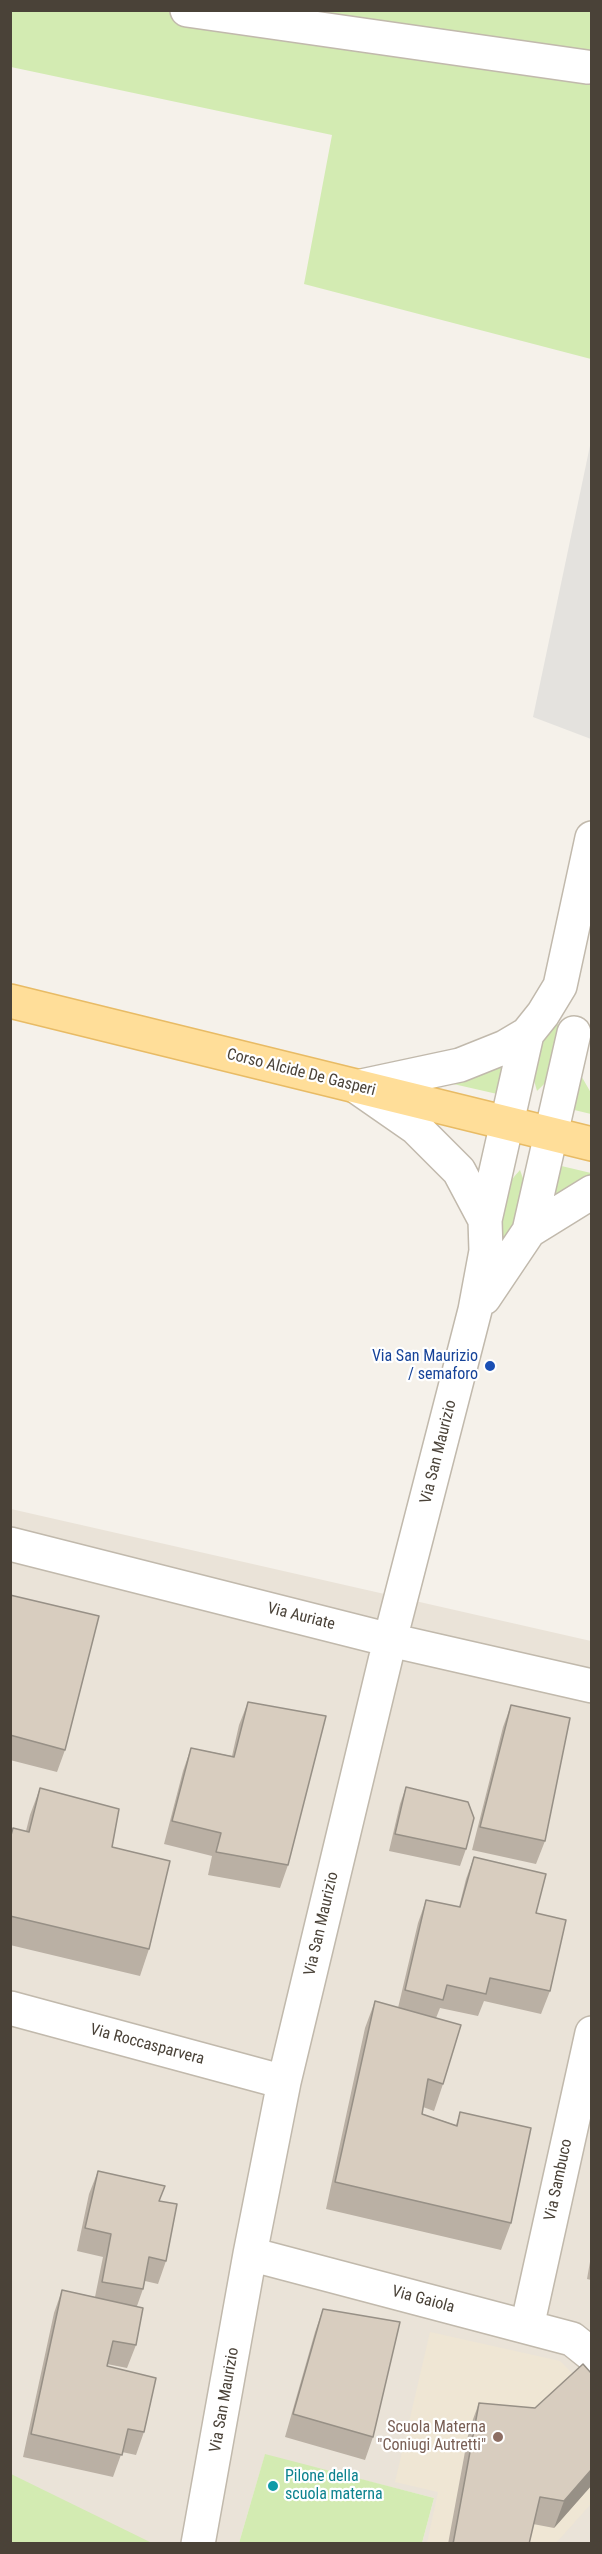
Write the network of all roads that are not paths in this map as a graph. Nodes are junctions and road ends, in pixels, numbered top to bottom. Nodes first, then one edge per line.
1 (187, 10) edge
2 (587, 67) dead end
3 (591, 838) edge
4 (560, 986) junction
5 (10, 1001) edge
6 (574, 1034) junction
7 (527, 1035) junction
8 (591, 1068) edge
9 (357, 1087) junction
10 (507, 1123) junction
11 (552, 1133) junction
12 (591, 1144) edge
13 (591, 1192) edge
14 (485, 1220) junction
15 (529, 1231) junction
16 (476, 1310) junction
17 (10, 1544) edge
18 (390, 1640) junction
19 (591, 1686) edge
20 (10, 2008) edge
21 (591, 2034) edge
22 (284, 2082) junction
23 (250, 2254) junction
24 (527, 2327) junction
25 (591, 2355) edge
26 (198, 2544) edge

1 - 2 street
3 - 4 street
4 - 6 street
4 - 7 street
5 - 9 main road, Corso Alcide De Gasperi
6 - 8 street
6 - 11 street
7 - 9 street
7 - 10 street
9 - 10 main road, Corso Alcide De Gasperi
9 - 14 street
10 - 11 main road, Corso Alcide De Gasperi
10 - 14 street
11 - 12 main road, Corso Alcide De Gasperi
11 - 15 street
13 - 15 street
14 - 16 street
15 - 16 street
16 - 18 street, Via San Maurizio
17 - 18 street, Via Auriate
18 - 19 street, Via Auriate
18 - 22 street, Via San Maurizio
20 - 22 street, Via Roccasparvera
21 - 24 street, Via Sambuco
22 - 23 street, Via San Maurizio
23 - 24 street, Via Gaiola
23 - 26 street, Via San Maurizio
24 - 25 street, Via Gaiola

